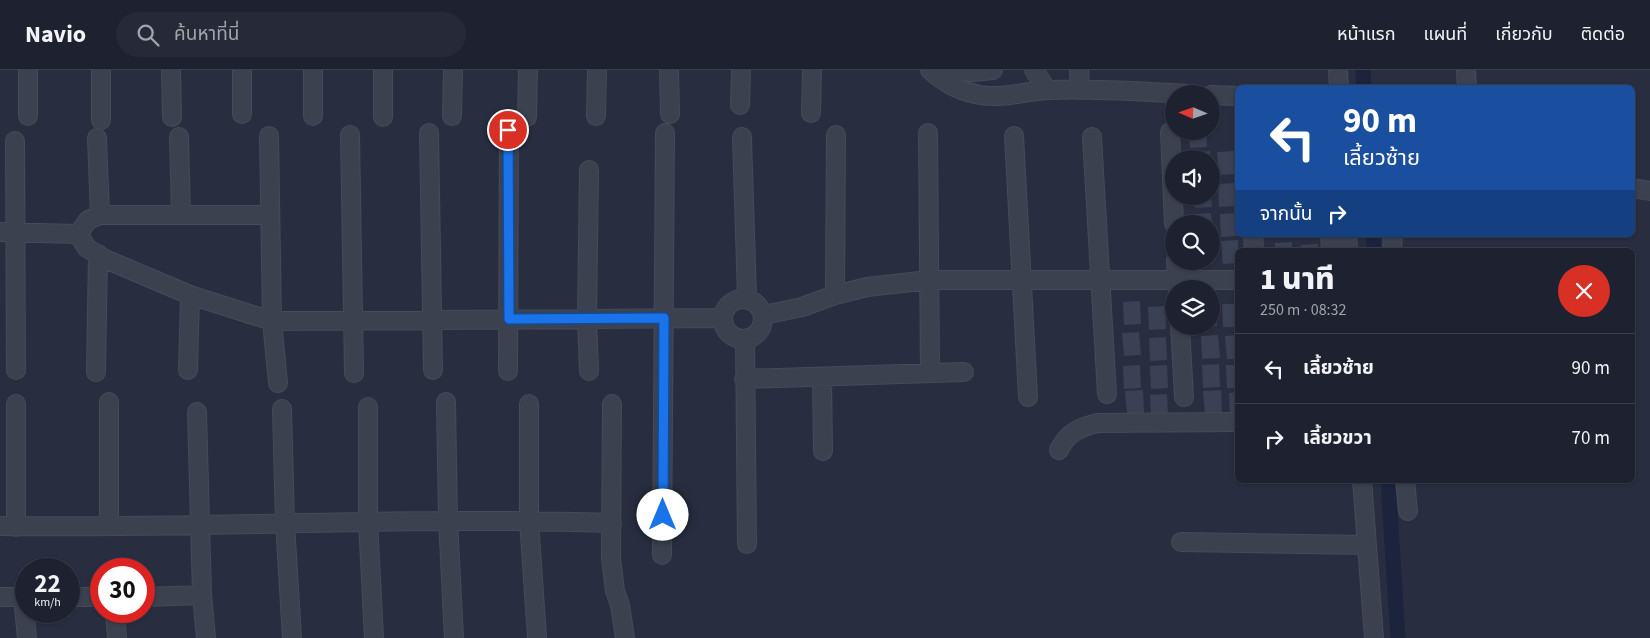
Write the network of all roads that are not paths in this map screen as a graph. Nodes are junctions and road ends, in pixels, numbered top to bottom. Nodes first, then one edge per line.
1 (28, 70) edge
2 (101, 70) edge
3 (171, 70) edge
4 (242, 70) edge
5 (313, 70) edge
6 (382, 70) edge
7 (453, 70) edge
8 (528, 70) edge
9 (597, 70) edge
10 (669, 70) edge
11 (741, 70) edge
12 (812, 70) edge
13 (930, 70) edge
14 (952, 70) edge
15 (992, 70) edge
16 (1034, 70) edge
17 (1079, 70) edge
18 (1338, 70) edge
19 (1466, 70) edge
20 (1339, 85) edge
21 (1467, 85) edge
22 (1047, 90) junction
23 (1080, 90) junction
24 (1165, 93) edge
25 (1220, 95) edge
26 (1235, 96) edge
27 (740, 105) dead end
28 (242, 114) dead end
29 (670, 114) dead end
30 (811, 114) dead end
31 (28, 116) dead end
32 (313, 116) dead end
33 (383, 116) dead end
34 (452, 116) dead end
35 (596, 116) dead end
36 (172, 117) dead end
37 (527, 117) dead end
38 (101, 120) dead end
39 (508, 130) dead end
40 (429, 133) dead end
41 (664, 133) dead end
42 (928, 133) dead end
43 (350, 134) dead end
44 (836, 135) dead end
45 (269, 136) dead end
46 (1014, 136) dead end
47 (179, 137) dead end
48 (742, 137) dead end
49 (97, 138) dead end
50 (1092, 138) dead end
51 (1170, 140) edge
52 (15, 141) dead end
53 (589, 170) dead end
54 (1635, 188) edge
55 (1650, 191) edge
56 (100, 215) junction
57 (181, 215) junction
58 (270, 215) junction
59 (1174, 215) edge
60 (8, 232) edge
61 (78, 234) junction
62 (98, 254) junction
63 (929, 280) junction
64 (1021, 280) junction
65 (1100, 280) junction
66 (1235, 280) edge
67 (1220, 282) edge
68 (1165, 284) edge
69 (190, 295) junction
70 (835, 295) junction
71 (747, 298) junction
72 (764, 315) junction
73 (664, 318) junction
74 (723, 318) junction
75 (509, 319) junction
76 (587, 319) junction
77 (353, 320) junction
78 (431, 320) junction
79 (272, 321) junction
80 (1181, 335) edge
81 (745, 339) junction
82 (16, 370) dead end
83 (188, 370) dead end
84 (433, 370) dead end
85 (508, 371) dead end
86 (589, 371) dead end
87 (96, 372) dead end
88 (964, 372) dead end
89 (354, 373) dead end
90 (930, 373) junction
91 (822, 377) junction
92 (744, 379) junction
93 (278, 383) dead end
94 (1107, 394) dead end
95 (1028, 397) dead end
96 (1184, 397) dead end
97 (109, 402) dead end
98 (446, 402) dead end
99 (16, 404) dead end
100 (529, 404) dead end
101 (612, 404) dead end
102 (368, 407) dead end
103 (282, 409) dead end
104 (197, 412) dead end
105 (1235, 422) edge
106 (823, 450) dead end
107 (1059, 450) dead end
108 (1362, 483) edge
109 (1405, 483) edge
110 (1408, 511) dead end
111 (448, 520) junction
112 (528, 520) junction
113 (368, 521) junction
114 (285, 523) junction
115 (612, 523) junction
116 (200, 524) junction
117 (109, 526) junction
118 (8, 527) edge
119 (1181, 542) dead end
120 (748, 544) dead end
121 (1367, 545) junction
122 (662, 555) dead end
123 (202, 595) junction
124 (0, 597) edge
125 (15, 597) edge
126 (155, 597) edge
127 (26, 623) edge
128 (116, 623) edge
129 (26, 638) edge
130 (117, 638) edge
131 (206, 638) edge
132 (292, 638) edge
133 (374, 638) edge
134 (454, 638) edge
135 (538, 638) edge
136 (626, 638) edge
137 (1374, 638) edge

1 - 31 street
2 - 38 street
3 - 36 street
4 - 28 street
5 - 32 street
6 - 33 street
7 - 34 street
8 - 37 street
9 - 35 street
10 - 29 street
11 - 27 street
12 - 30 street
13 - 22 street
14 - 15 street
16 - 22 street
17 - 23 street
18 - 20 street
19 - 21 street
22 - 23 street
23 - 24 street
25 - 26 street
39 - 75 street
40 - 78 street
41 - 73 street
42 - 63 street
43 - 77 street
44 - 70 street
45 - 58 street
46 - 64 street
47 - 57 street
48 - 71 street
49 - 56 street
50 - 65 street
51 - 59 street
52 - 60 street
53 - 76 street
54 - 55 street
56 - 57 street
56 - 61 street
57 - 58 street
58 - 79 street
60 - 61 street
60 - 82 street
61 - 62 street
62 - 69 street
62 - 87 street
63 - 64 street
63 - 70 street
63 - 90 street
64 - 65 street
64 - 95 street
65 - 68 street
65 - 94 street
66 - 67 street
69 - 79 street
69 - 83 street
70 - 72 street
71 - 72 street
71 - 74 street
72 - 81 street
73 - 74 street
73 - 76 street
73 - 122 street
74 - 81 street
75 - 76 street
75 - 78 street
75 - 85 street
76 - 86 street
77 - 78 street
77 - 79 street
77 - 89 street
78 - 84 street
79 - 93 street
80 - 96 street
81 - 92 street
88 - 90 street
90 - 91 street
91 - 92 street
91 - 106 street
92 - 120 street
97 - 117 street
98 - 111 street
99 - 118 street
100 - 112 street
101 - 115 street
102 - 113 street
103 - 114 street
104 - 116 street
105 - 107 street
108 - 121 street
109 - 110 street
111 - 112 street
111 - 113 street
111 - 134 street
112 - 115 street
112 - 135 street
113 - 114 street
113 - 133 street
114 - 116 street
114 - 132 street
115 - 136 street
116 - 117 street
116 - 123 street
117 - 118 street
119 - 121 street
121 - 137 street
123 - 126 street
123 - 131 street
124 - 125 street
127 - 129 street
128 - 130 street

